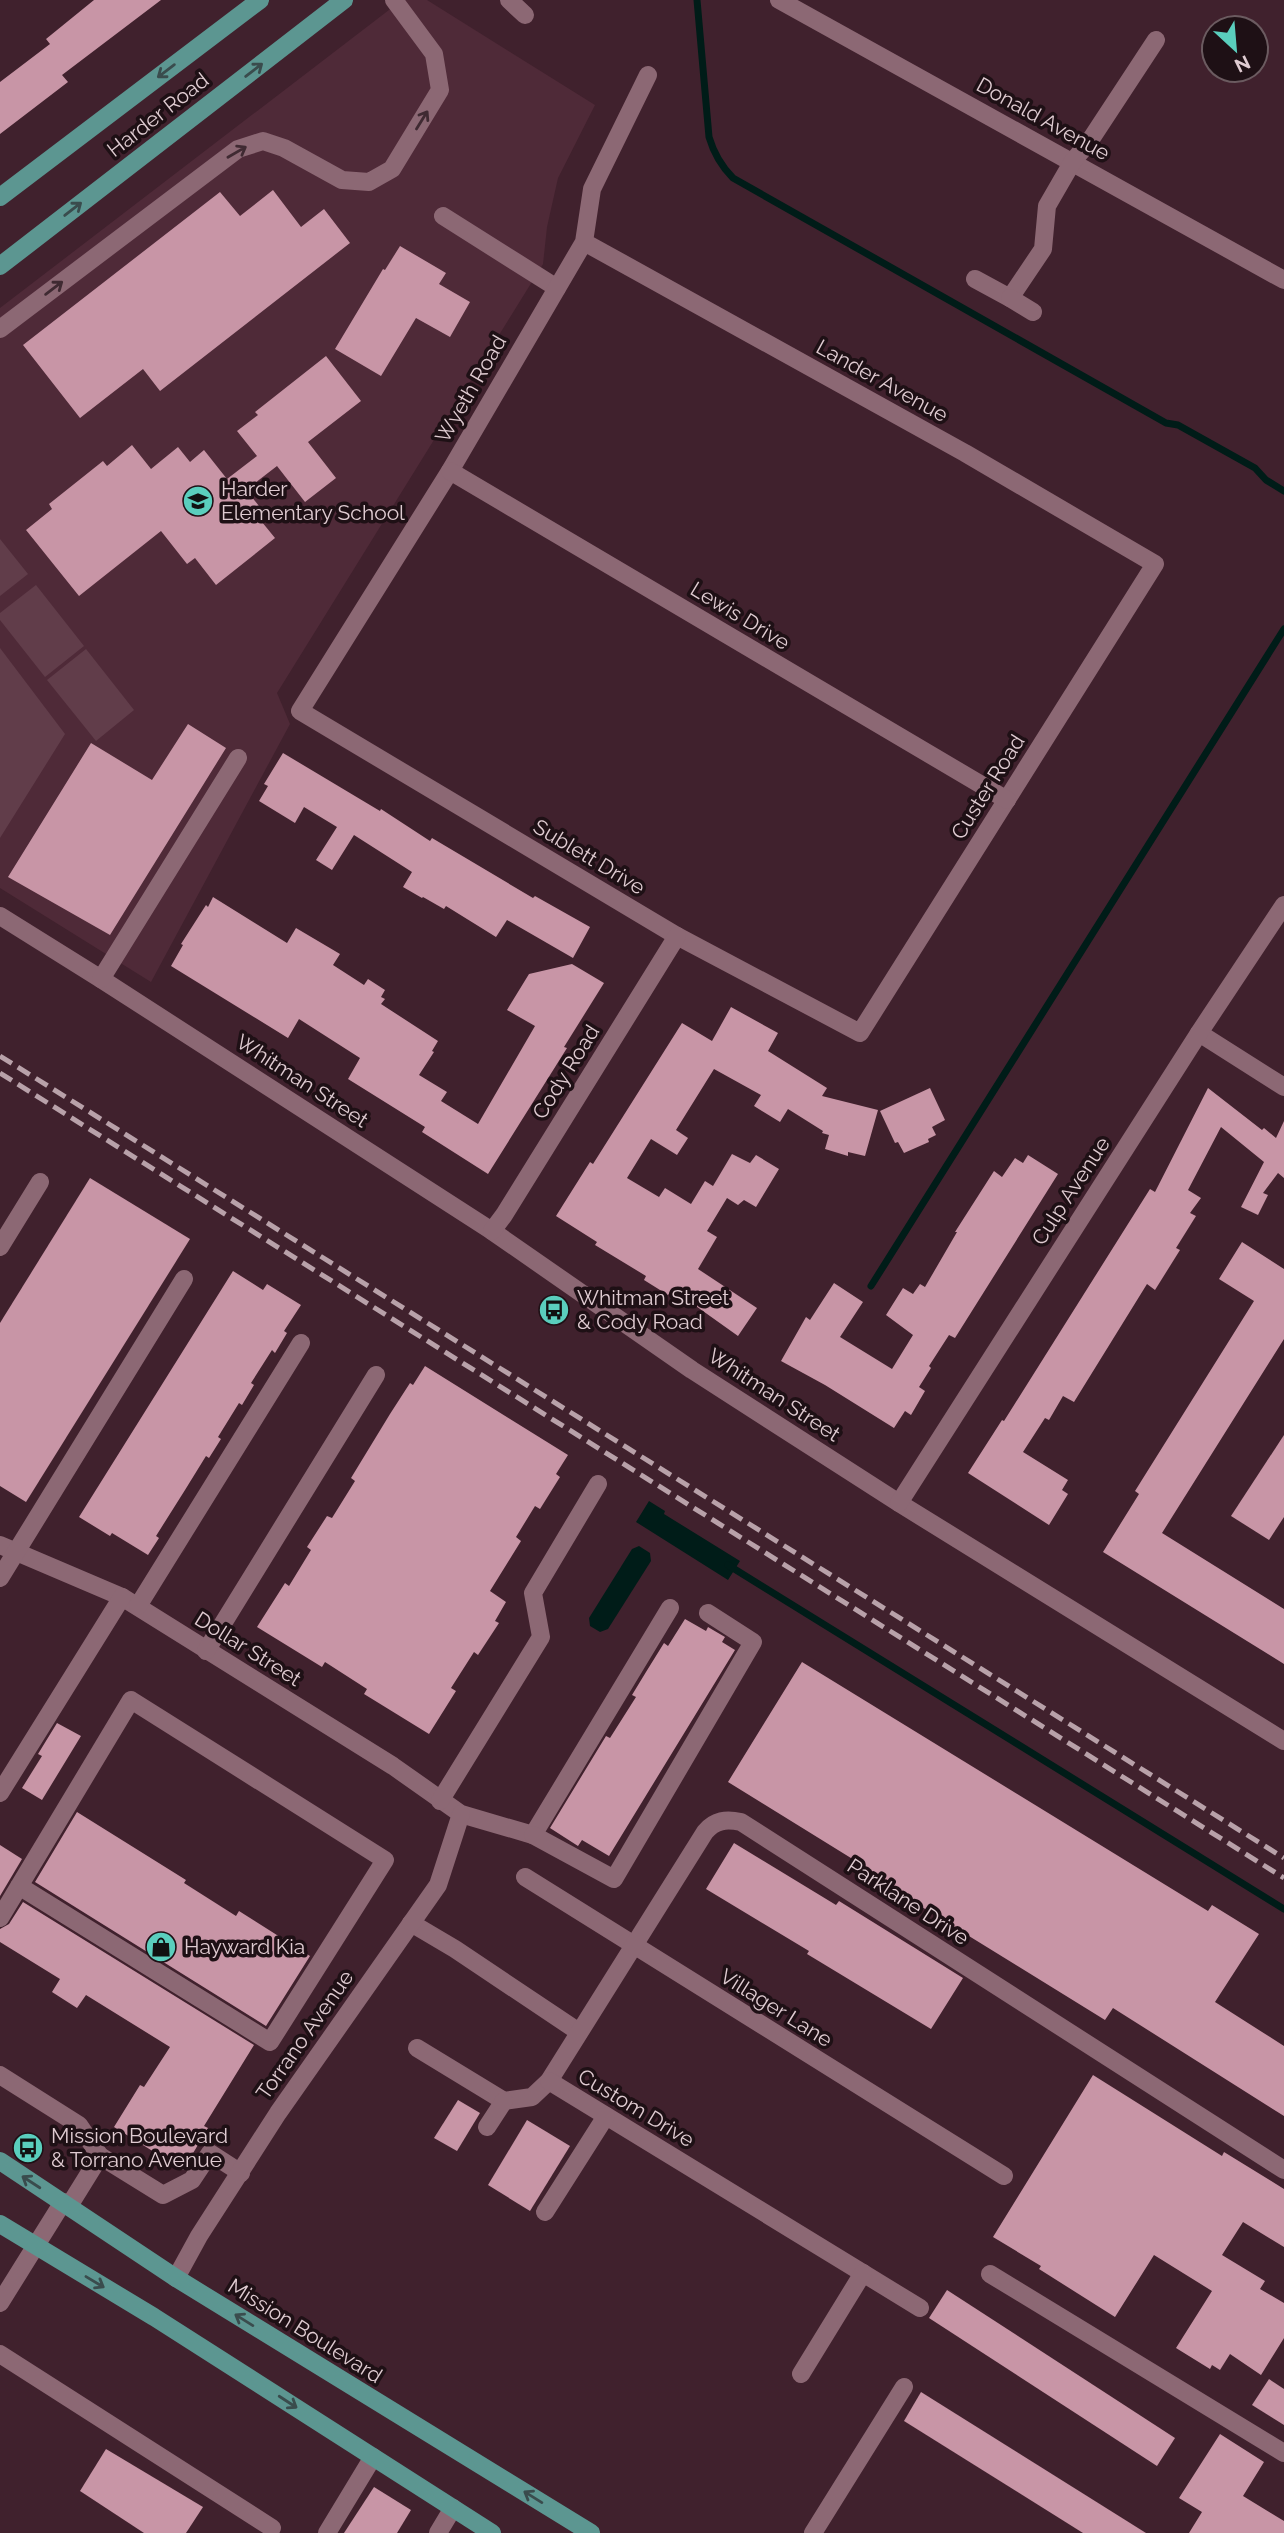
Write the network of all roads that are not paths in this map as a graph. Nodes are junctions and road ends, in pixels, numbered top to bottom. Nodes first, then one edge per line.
1 (260, 0) edge
2 (344, 0) edge
3 (394, 0) edge
4 (509, 0) edge
5 (779, 0) edge
6 (525, 15) dead end
7 (1156, 40) dead end
8 (648, 75) dead end
9 (1073, 161) junction
10 (0, 197) edge
11 (443, 216) dead end
12 (584, 242) junction
13 (0, 266) edge
14 (975, 279) dead end
15 (1284, 280) edge
16 (557, 288) junction
17 (1010, 298) junction
18 (1033, 312) dead end
19 (0, 329) edge
20 (450, 471) junction
21 (1155, 564) joint
22 (300, 710) joint
23 (237, 758) dead end
24 (1007, 800) junction
25 (1284, 905) edge
26 (0, 916) edge
27 (677, 936) junction
28 (101, 979) junction
29 (860, 1033) joint
30 (1199, 1033) junction
31 (1284, 1087) edge
32 (40, 1182) dead end
33 (492, 1231) junction
34 (0, 1247) edge
35 (184, 1279) dead end
36 (301, 1343) dead end
37 (376, 1375) dead end
38 (598, 1484) dead end
39 (898, 1503) junction
40 (8, 1548) edge
41 (0, 1578) edge
42 (122, 1597) junction
43 (138, 1606) junction
44 (670, 1608) dead end
45 (708, 1613) dead end
46 (206, 1651) junction
47 (1284, 1741) edge
48 (0, 1793) edge
49 (440, 1801) junction
50 (460, 1814) junction
51 (533, 1835) junction
52 (525, 1877) dead end
53 (19, 1886) junction
54 (0, 1918) edge
55 (411, 1923) junction
56 (633, 1946) junction
57 (579, 2032) junction
58 (417, 2048) dead end
59 (0, 2075) edge
60 (549, 2081) junction
61 (504, 2101) junction
62 (606, 2116) junction
63 (487, 2127) dead end
64 (100, 2156) junction
65 (0, 2161) edge
66 (1284, 2170) edge
67 (241, 2173) junction
68 (1004, 2176) dead end
69 (66, 2204) junction
70 (545, 2212) dead end
71 (0, 2224) edge
72 (36, 2247) junction
73 (863, 2273) junction
74 (990, 2274) dead end
75 (176, 2278) junction
76 (0, 2303) edge
77 (920, 2308) dead end
78 (0, 2354) edge
79 (801, 2374) dead end
80 (904, 2386) dead end
81 (1284, 2453) edge
82 (373, 2457) junction
83 (453, 2508) junction
84 (272, 2528) dead end
85 (327, 2533) edge
86 (438, 2533) edge
87 (492, 2533) edge
88 (591, 2533) edge
89 (813, 2533) edge

1 -> 10 main road, Harder Road
13 -> 2 main road, Harder Road
19 -> 3 street
4 - 6 street
5 - 9 street, Donald Avenue
7 - 9 street
8 - 12 street, Wyeth Road
9 - 15 street, Donald Avenue
9 - 17 street
11 - 16 street
12 - 16 street, Wyeth Road
12 - 21 street, Lander Avenue
14 - 17 street
16 - 20 street, Wyeth Road
17 - 18 street
20 - 22 street, Wyeth Road
20 - 24 street, Lewis Drive
21 - 24 street, Custer Road
22 - 27 street, Sublett Drive
23 - 28 street
24 - 29 street, Custer Road
25 - 30 street, Culp Avenue
26 - 28 street, Whitman Street
27 - 29 street, Sublett Drive
27 - 33 street, Cody Road
28 - 33 street, Whitman Street
30 - 31 street
30 - 39 street, Culp Avenue
32 - 34 street
33 - 39 street, Whitman Street
35 - 40 street
36 - 43 street
37 - 46 street
38 - 49 street
39 - 47 street, Whitman Street
40 - 41 street
40 - 42 street, Dollar Street
42 - 43 street, Dollar Street
42 - 48 street
43 - 46 street, Dollar Street
44 - 51 street
45 - 51 street, Dollar Street
46 - 49 street, Dollar Street
49 - 50 street, Dollar Street
50 - 51 street, Dollar Street
50 - 55 street, Torrano Avenue
52 - 56 street, Villager Lane
53 - 53 street
53 - 54 street
55 - 57 street
55 - 67 street, Torrano Avenue
56 - 57 street, Parklane Drive
56 - 66 street, Parklane Drive
56 - 68 street, Villager Lane
57 - 60 street, Custom Drive
58 - 61 street
59 - 64 street
60 - 61 street
60 - 62 street, Custom Drive
61 - 63 street
62 - 70 street
62 - 73 street, Custom Drive
64 - 67 street
64 - 69 street
69 -> 65 main road, Mission Boulevard
67 - 75 street, Torrano Avenue
69 - 72 street
69 - 75 main road, Mission Boulevard
71 - 72 main road
72 - 76 street
72 -> 82 main road
73 - 77 street, Custom Drive
73 - 79 street
74 - 81 street
88 -> 75 main road, Mission Boulevard
78 - 84 street
80 - 89 street
82 - 83 main road
82 - 85 street
83 - 86 street
83 - 87 main road

